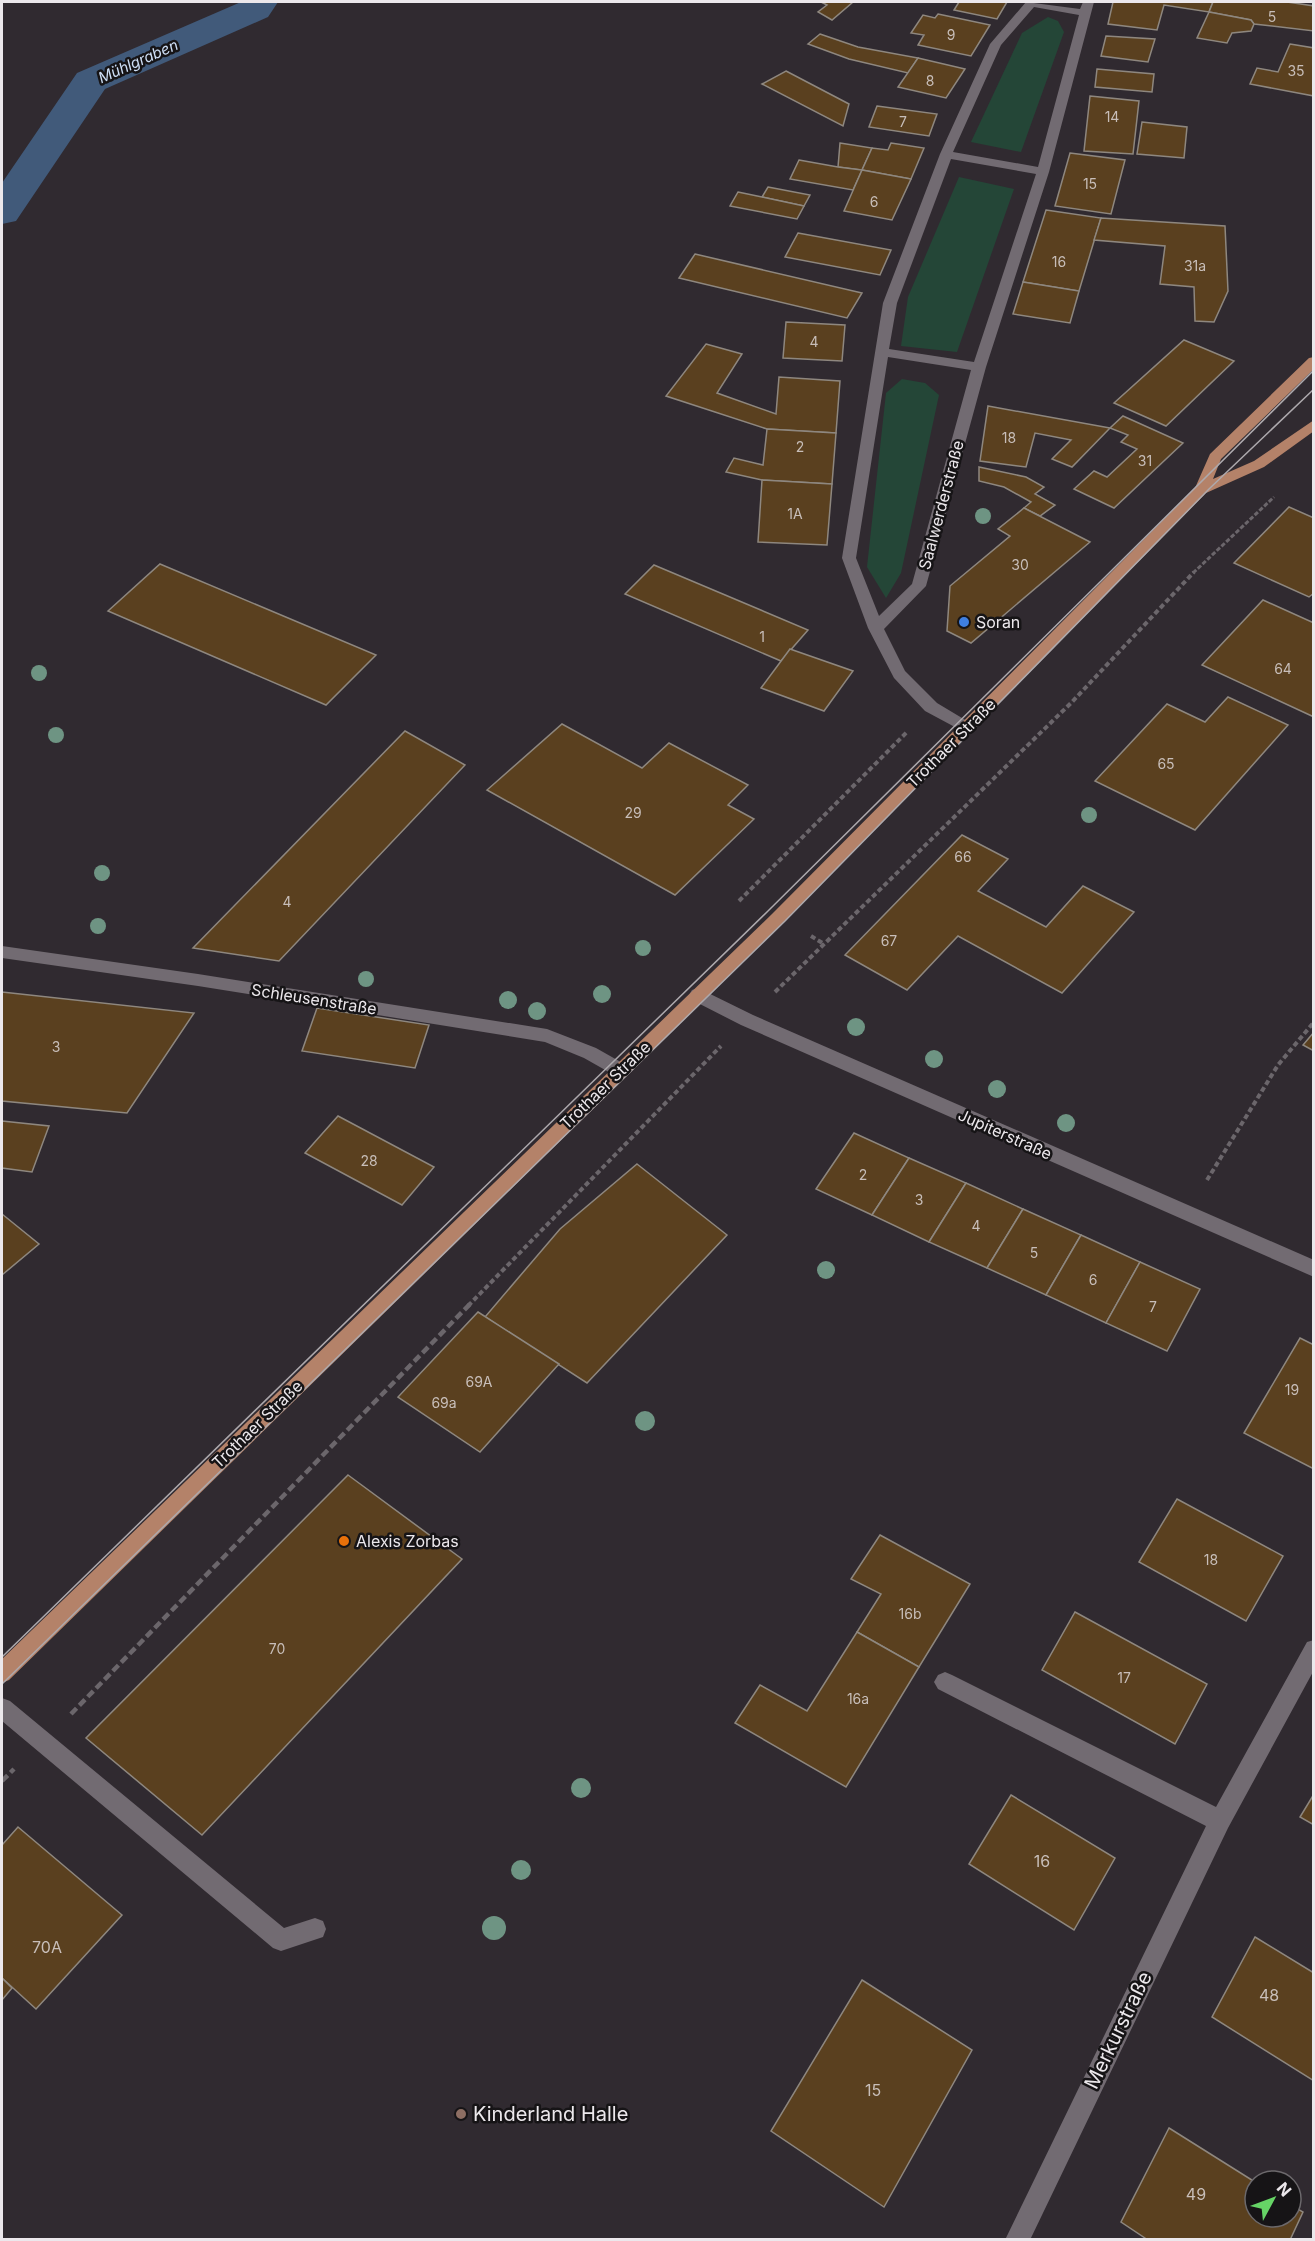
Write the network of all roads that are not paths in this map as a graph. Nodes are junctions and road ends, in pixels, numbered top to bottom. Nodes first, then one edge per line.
1 (1031, 2) edge
2 (1086, 7) edge
3 (946, 154) junction
4 (1043, 172) junction
5 (882, 352) junction
6 (1314, 361) edge
7 (979, 367) junction
8 (1314, 424) edge
9 (1201, 490) junction
10 (876, 628) junction
11 (966, 728) junction
12 (2, 952) edge
13 (698, 994) junction
14 (620, 1070) junction
15 (1314, 1269) edge
16 (1314, 1649) edge
17 (2, 1673) edge
18 (945, 1682) dead end
19 (2, 1708) edge
20 (1220, 1821) junction
21 (315, 1929) dead end
22 (1017, 2240) edge

1 - 2 street, Saalwerderstraße
1 - 3 street, Saalwerderstraße
2 - 4 street, Saalwerderstraße
3 - 4 street
3 - 5 street, Saalwerderstraße
4 - 7 street, Saalwerderstraße
5 - 7 street
5 - 10 street, Saalwerderstraße
6 - 9 main road, Trothaer Straße
7 - 10 street, Saalwerderstraße
8 - 9 main road, Trothaer Straße
9 - 11 main road, Trothaer Straße
10 - 11 street, Saalwerderstraße
11 - 13 main road, Trothaer Straße
12 - 14 street, Schleusenstraße
13 - 14 main road, Trothaer Straße
13 - 15 street, Jupiterstraße
14 - 17 main road, Trothaer Straße
16 - 20 street, Merkurstraße
18 - 20 street
19 - 21 street
20 - 22 street, Merkurstraße

